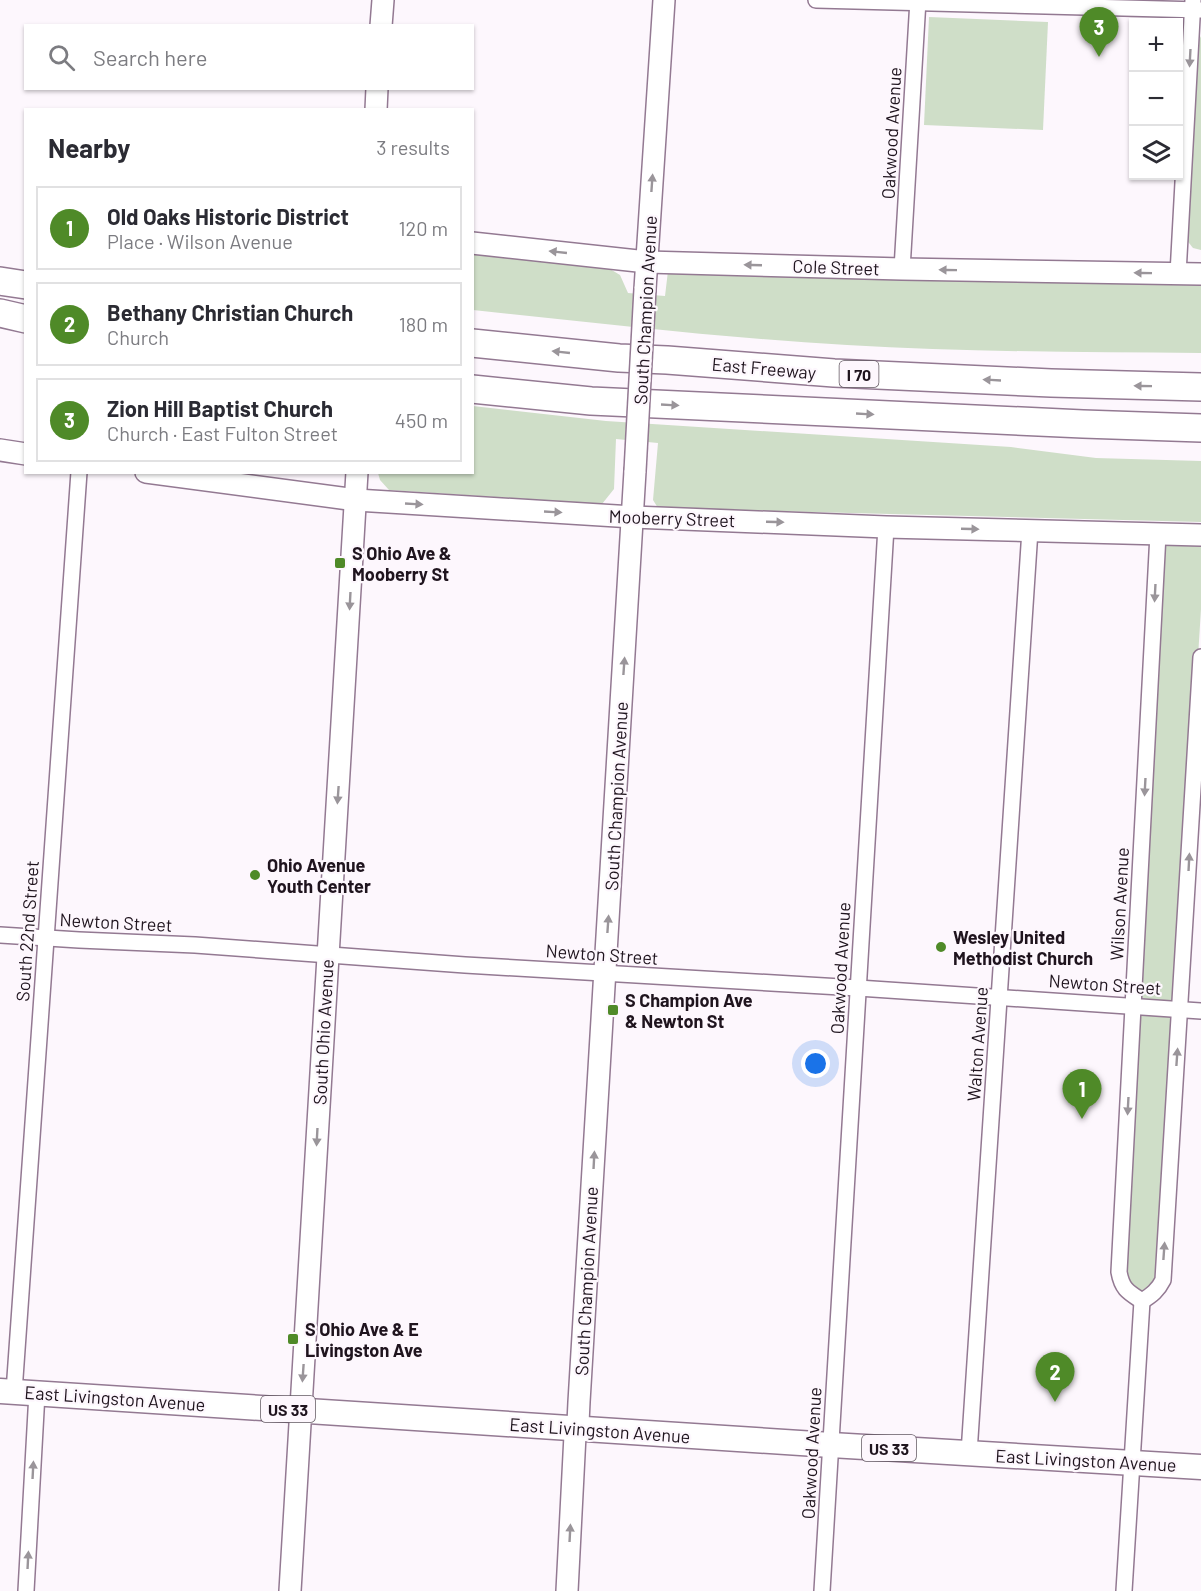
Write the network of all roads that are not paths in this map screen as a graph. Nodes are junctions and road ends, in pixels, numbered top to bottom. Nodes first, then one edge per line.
1 (383, 0) edge
2 (664, 0) edge
3 (816, 0) edge
4 (918, 1) edge
5 (1196, 7) edge
6 (381, 24) edge
7 (377, 90) edge
8 (376, 108) edge
9 (474, 243) edge
10 (647, 262) junction
11 (902, 269) junction
12 (1178, 274) junction
13 (1201, 274) edge
14 (0, 281) edge
15 (24, 285) edge
16 (0, 314) edge
17 (24, 319) edge
18 (0, 328) edge
19 (24, 332) edge
20 (474, 343) edge
21 (1201, 387) edge
22 (474, 389) edge
23 (1201, 428) edge
24 (0, 450) edge
25 (24, 454) edge
26 (79, 474) edge
27 (161, 474) edge
28 (357, 474) edge
29 (356, 500) junction
30 (633, 517) junction
31 (886, 527) junction
32 (1030, 530) junction
33 (1158, 534) junction
34 (1201, 535) edge
35 (1201, 657) edge
36 (0, 935) edge
37 (46, 938) junction
38 (328, 954) junction
39 (605, 974) junction
40 (858, 988) junction
41 (999, 998) junction
42 (1133, 1006) junction
43 (1180, 1009) junction
44 (1201, 1011) edge
45 (1142, 1301) junction
46 (17, 1392) edge
47 (301, 1410) junction
48 (576, 1428) junction
49 (831, 1445) junction
50 (969, 1453) junction
51 (1132, 1463) junction
52 (1201, 1467) edge
53 (26, 1591) edge
54 (290, 1591) edge
55 (567, 1591) edge
56 (822, 1591) edge
57 (1124, 1591) edge

1 - 6 street
10 -> 2 street, South Champion Avenue
3 - 4 street
4 - 5 street
4 - 11 street, Oakwood Avenue
5 -> 12 street
7 - 8 street
10 -> 9 street, Cole Street
11 -> 10 street, Cole Street
10 - 30 street, South Champion Avenue, bridge
12 -> 11 street, Cole Street
12 - 13 street, Cole Street
14 - 15 highway
16 - 17 highway
18 - 19 highway
21 -> 20 highway, East Freeway / I 70
22 -> 23 highway, I 70
24 - 25 street
26 - 37 street, South 22nd Street
27 - 29 street, Mooberry Street
28 - 29 street, South Ohio Avenue
29 -> 30 street, Mooberry Street
29 -> 38 street, South Ohio Avenue
30 -> 31 street, Mooberry Street
39 -> 30 street, South Champion Avenue
31 -> 32 street, Mooberry Street
31 - 40 street, Oakwood Avenue
32 - 33 street, Mooberry Street
32 - 41 street, Walton Avenue
33 - 34 street, Mooberry Street
33 -> 42 street, Wilson Avenue
43 -> 35 street
36 - 37 street, Newton Street
37 - 38 street, Newton Street
37 - 46 street, South 22nd Street
38 - 39 street, Newton Street
38 -> 47 street, South Ohio Avenue
39 - 40 street, Newton Street
48 -> 39 street, South Champion Avenue
40 - 41 street, Newton Street
40 - 49 street, Oakwood Avenue
41 - 42 street, Newton Street
41 - 50 street, Walton Avenue
42 - 43 street, Newton Street
42 -> 45 street, Wilson Avenue
43 - 44 street, Newton Street
45 -> 43 street
45 - 51 street
46 - 47 main road, East Livingston Avenue / US 33
53 -> 46 street, South 22nd Street
47 - 48 main road, East Livingston Avenue / US 33
47 - 54 street, South Ohio Avenue
48 - 49 main road, East Livingston Avenue / US 33
55 -> 48 street, South Champion Avenue
49 - 50 main road, East Livingston Avenue / US 33
49 - 56 street, Oakwood Avenue
50 - 51 main road, East Livingston Avenue / US 33
51 - 52 main road, East Livingston Avenue / US 33
51 - 57 street

